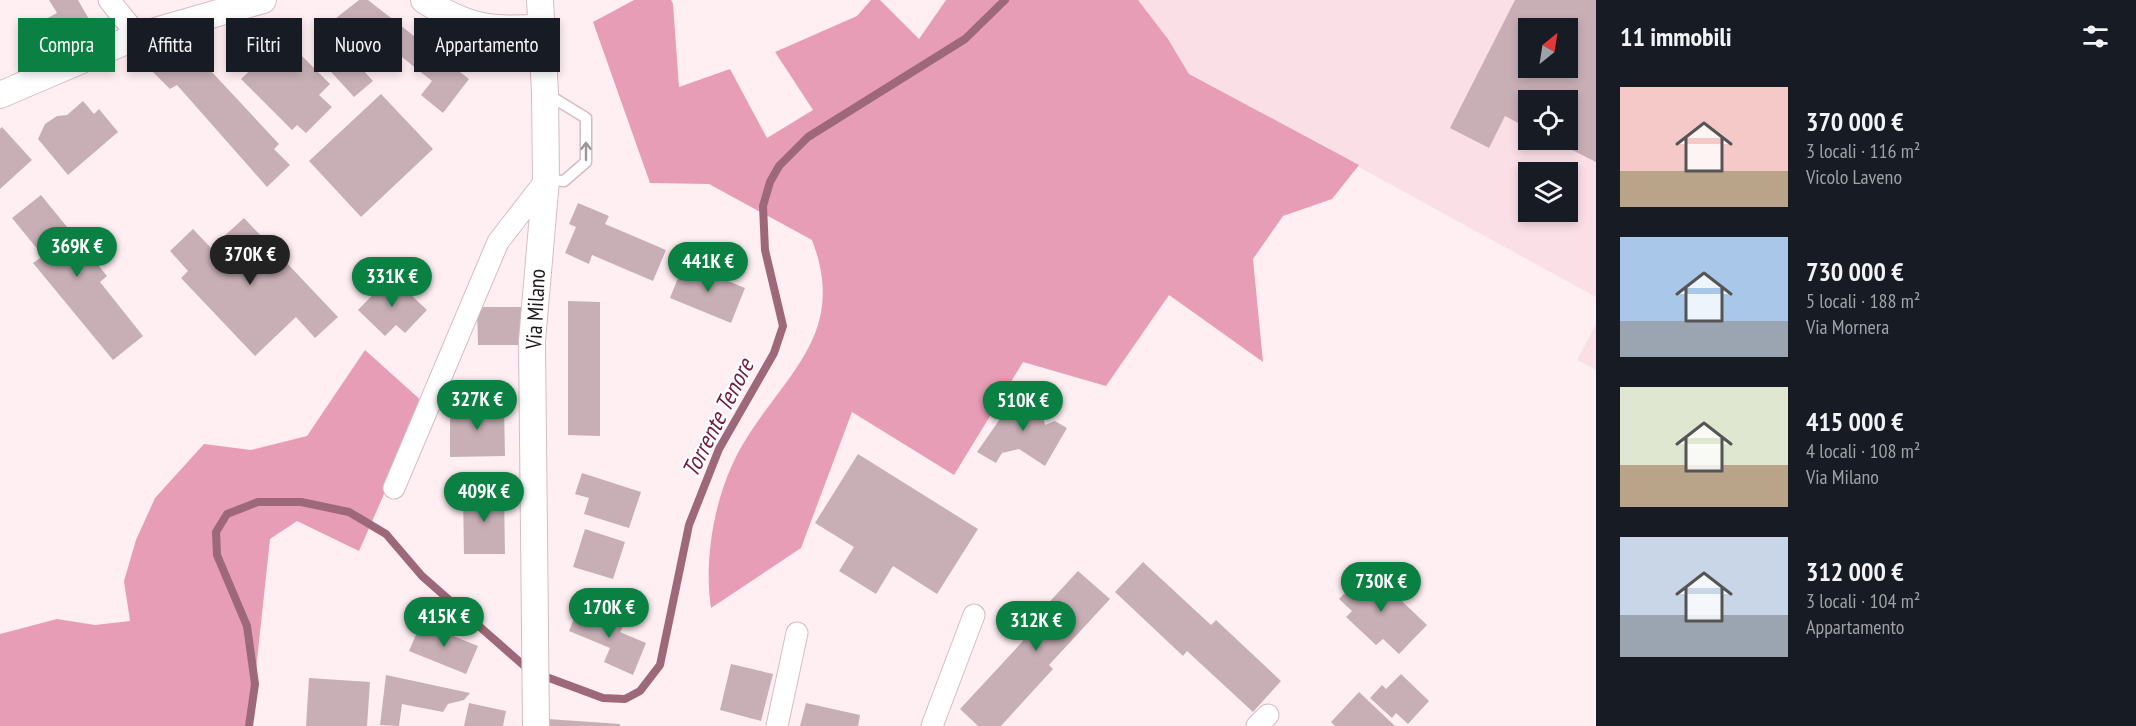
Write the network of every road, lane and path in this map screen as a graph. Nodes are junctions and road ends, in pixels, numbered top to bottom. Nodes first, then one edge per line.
1 (110, 0) edge
2 (263, 0) edge
3 (424, 0) edge
4 (540, 0) edge
5 (200, 18) edge
6 (455, 18) edge
7 (541, 18) edge
8 (127, 22) edge
9 (127, 41) edge
10 (544, 72) edge
11 (545, 92) junction
12 (0, 95) edge
13 (546, 180) junction
14 (394, 488) dead end
15 (974, 615) dead end
16 (797, 633) dead end
17 (536, 713) edge
18 (777, 726) edge
19 (932, 726) edge

1 - 8 street
2 - 5 street
3 - 6 street
4 - 7 street, Via Milano
9 - 12 street
10 - 11 street, Via Milano
11 - 13 street, Via Milano
13 -> 11 lane
13 - 14 street
13 - 17 street, Via Milano
15 - 19 street
16 - 18 street

